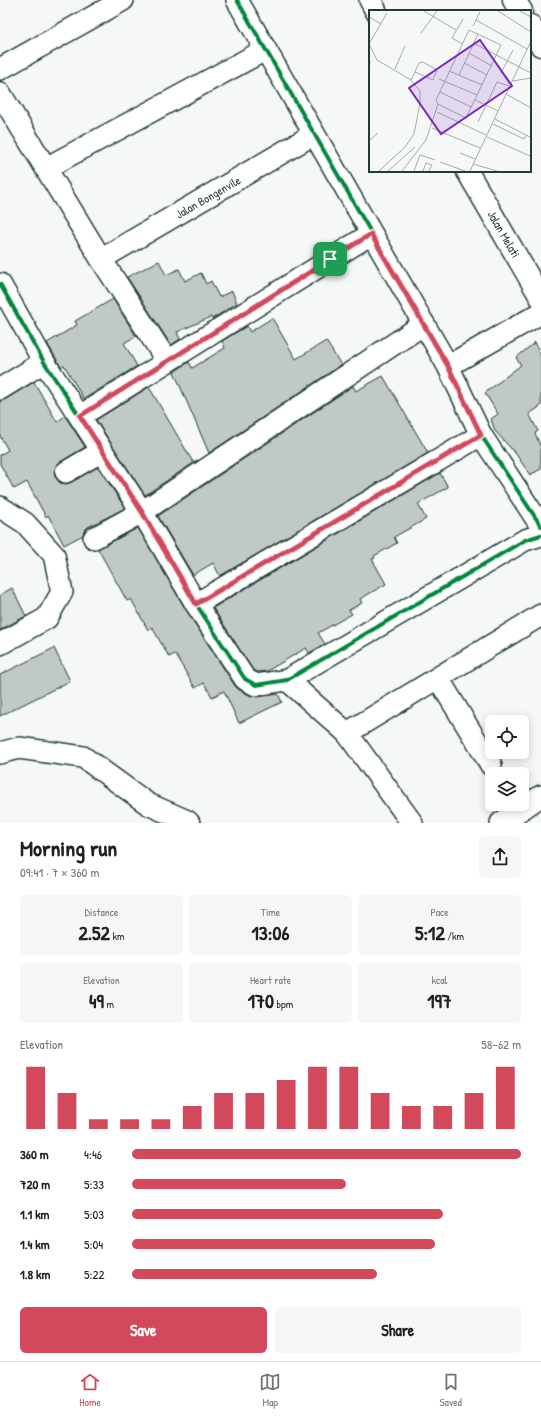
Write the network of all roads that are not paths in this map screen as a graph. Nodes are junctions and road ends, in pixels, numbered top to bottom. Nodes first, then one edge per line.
1 (123, 0) edge
2 (237, 0) edge
3 (370, 0) edge
4 (514, 0) edge
5 (375, 10) edge
6 (520, 10) edge
7 (531, 28) edge
8 (541, 45) edge
9 (266, 50) junction
10 (0, 69) edge
11 (0, 93) edge
12 (314, 134) junction
13 (46, 168) junction
14 (468, 172) edge
15 (371, 234) junction
16 (101, 259) junction
17 (0, 284) edge
18 (541, 298) edge
19 (541, 313) edge
20 (424, 324) junction
21 (167, 361) junction
22 (44, 362) junction
23 (448, 366) junction
24 (0, 389) edge
25 (80, 416) junction
26 (481, 435) junction
27 (102, 451) junction
28 (66, 472) dead end
29 (0, 507) edge
30 (142, 512) junction
31 (541, 526) edge
32 (541, 535) edge
33 (94, 538) dead end
34 (196, 604) junction
35 (541, 615) edge
36 (0, 644) edge
37 (438, 678) junction
38 (287, 680) junction
39 (347, 733) junction
40 (0, 753) edge
41 (491, 765) dead end
42 (541, 796) edge
43 (189, 823) edge
44 (412, 823) edge
45 (501, 823) edge

1 - 10 street
2 - 9 street
3 - 5 street
4 - 6 main road
7 - 8 main road
9 - 12 street
9 - 13 street
11 - 13 street
12 - 15 street
12 - 16 street, Jalan Bongenvile
13 - 16 street
14 - 18 street, Jalan Melati
15 - 20 street
15 - 21 street
16 - 21 street
17 - 22 street
19 - 23 street
20 - 23 street
20 - 30 street
21 - 25 street
22 - 24 street
22 - 25 street
23 - 26 street
25 - 27 street
26 - 31 street
26 - 34 street
27 - 28 street
27 - 30 street
29 - 36 street
30 - 33 street
30 - 34 street
32 - 38 street
34 - 38 street
35 - 37 street
37 - 39 street
37 - 41 street
38 - 39 street
39 - 44 street
40 - 43 street
42 - 45 street

